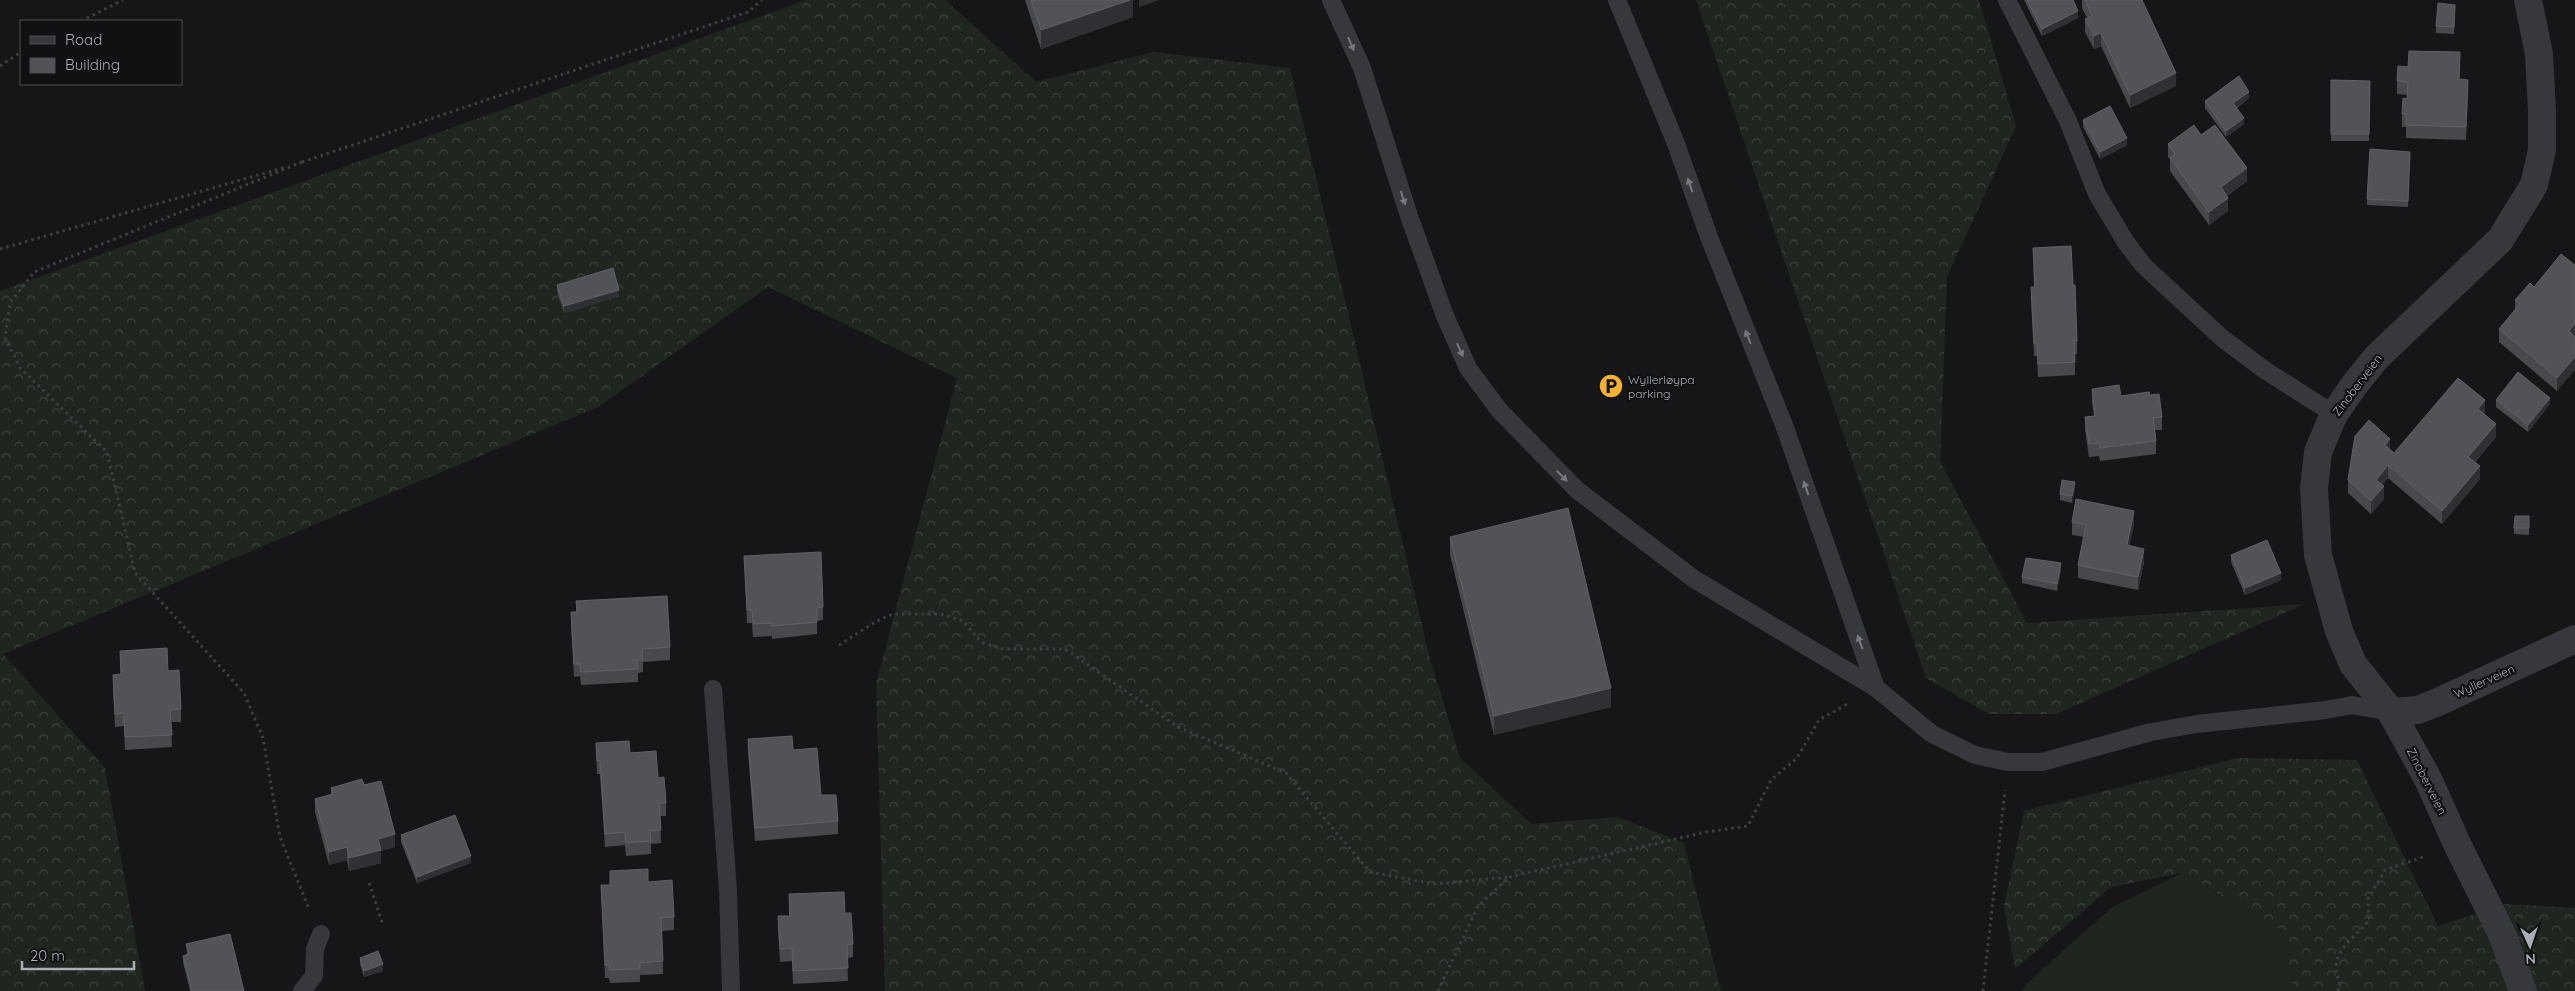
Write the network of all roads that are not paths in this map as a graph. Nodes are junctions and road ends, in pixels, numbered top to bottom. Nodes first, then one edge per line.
1 (1331, 0) edge
2 (1617, 0) edge
3 (2007, 0) edge
4 (2528, 0) edge
5 (2334, 414) junction
6 (2575, 640) edge
7 (1876, 688) junction
8 (714, 689) dead end
9 (2390, 712) junction
10 (321, 934) road end
11 (302, 991) edge
12 (731, 991) edge
13 (2523, 991) edge

1 -> 7 lane
7 -> 2 lane
3 - 5 lane
4 - 5 street, Zinoberveien
5 - 9 street, Zinoberveien
6 - 9 street, Wyllerveien
7 - 9 lane
8 - 12 lane
9 - 13 street, Zinoberveien
10 - 11 lane

